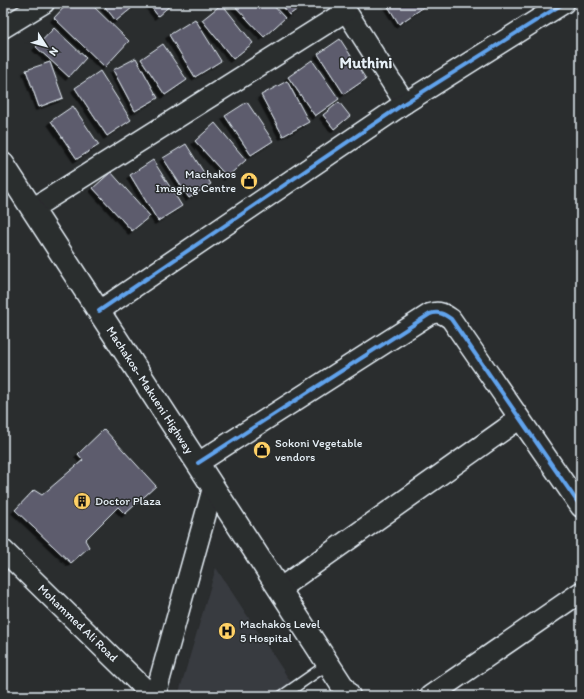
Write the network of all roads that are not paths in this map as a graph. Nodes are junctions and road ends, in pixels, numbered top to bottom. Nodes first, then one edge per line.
1 (44, 3) edge
2 (564, 3) edge
3 (344, 7) edge
4 (3, 28) edge
5 (405, 103) junction
6 (3, 164) edge
7 (32, 209) junction
8 (98, 311) junction
9 (519, 419) junction
10 (198, 464) junction
11 (213, 488) junction
12 (581, 507) edge
13 (3, 550) edge
14 (279, 589) junction
15 (581, 592) edge
16 (328, 664) junction
17 (154, 696) edge
18 (282, 696) edge
19 (349, 696) edge
20 (430, 696) edge

1 - 4 street
2 - 5 street
3 - 5 street
3 - 7 street
5 - 8 street
6 - 7 main road, Machakos- Makueni Highway
7 - 8 main road, Machakos- Makueni Highway
8 - 10 main road, Machakos- Makueni Highway
9 - 10 street
9 - 12 street
9 - 14 street
10 - 11 main road, Machakos- Makueni Highway
11 - 14 main road, Machakos- Makueni Highway
11 - 17 street
13 - 17 street, Mohammed Ali Road
14 - 16 main road, Machakos- Makueni Highway
15 - 20 street
16 - 18 lane
16 - 19 main road, Machakos- Makueni Highway

